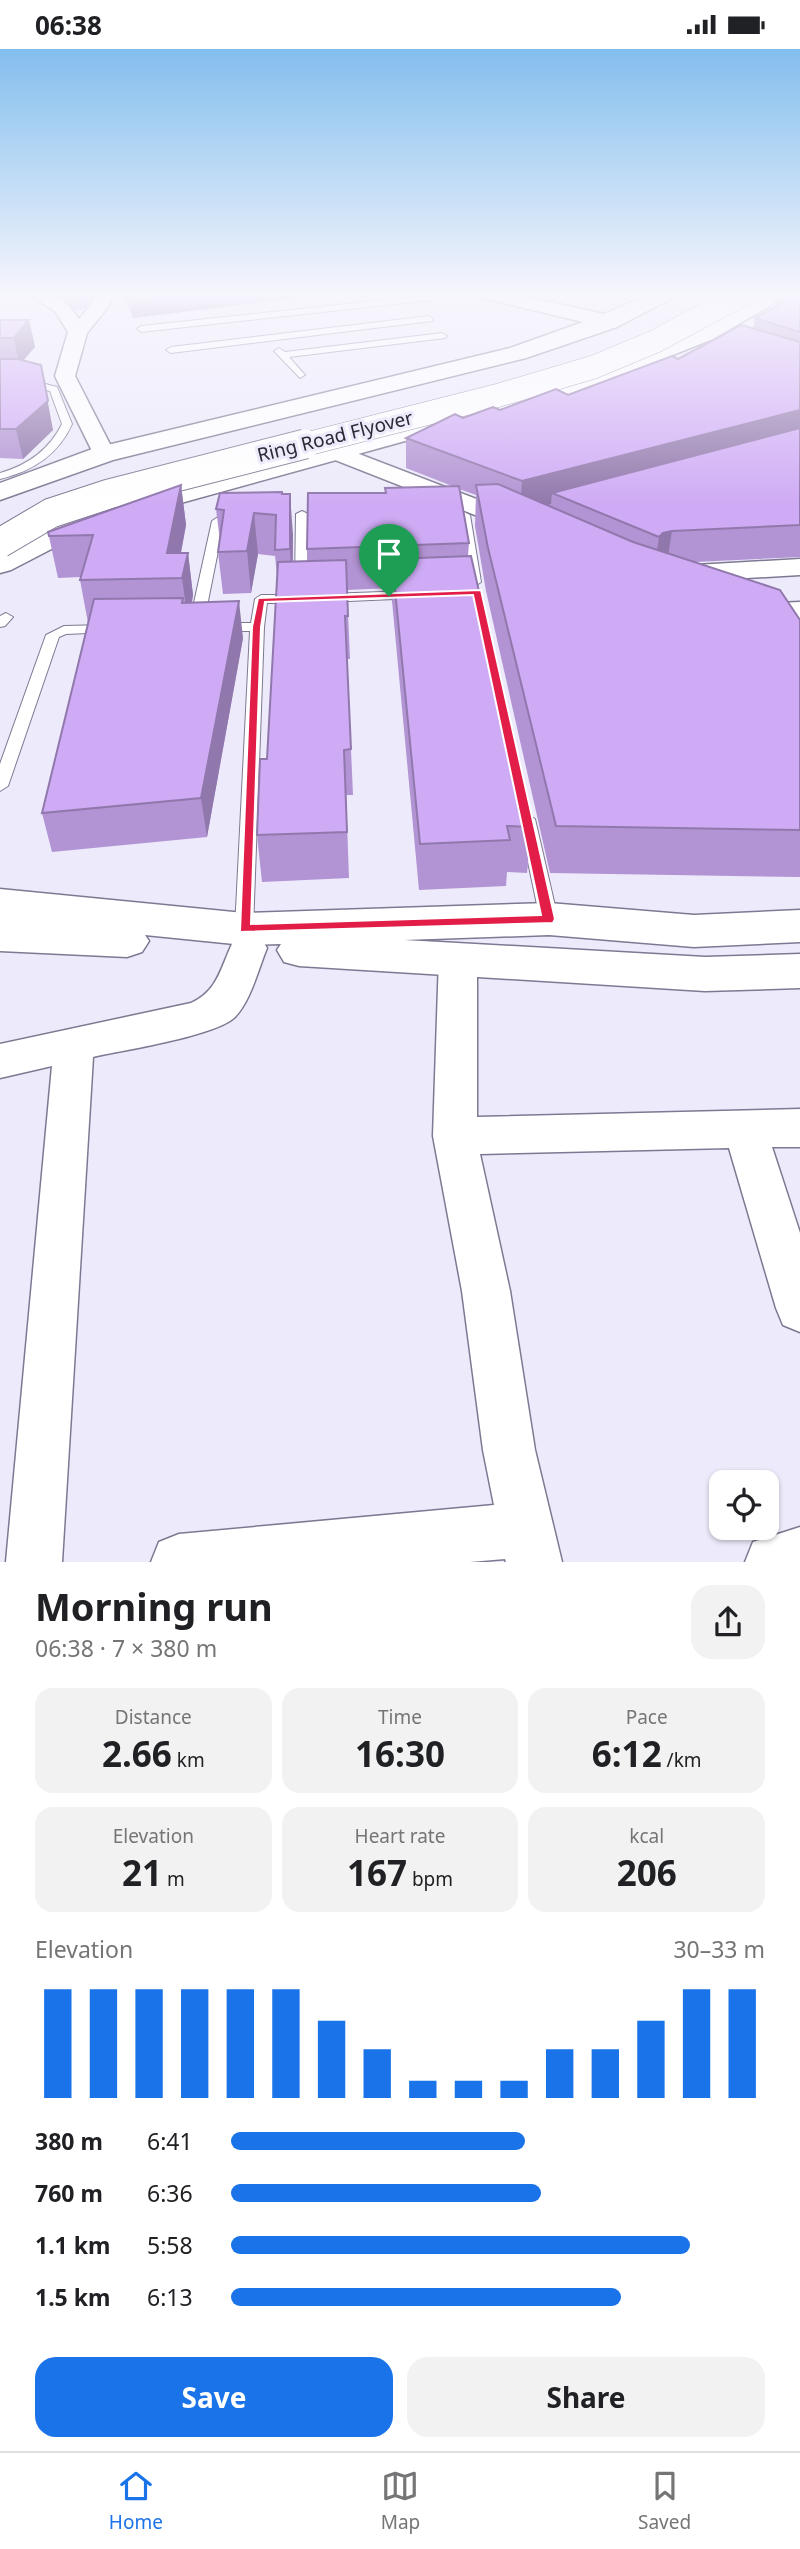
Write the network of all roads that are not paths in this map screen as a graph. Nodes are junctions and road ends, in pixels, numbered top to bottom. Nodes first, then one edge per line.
1 (69, 364) edge
2 (290, 364) edge
3 (475, 364) edge
4 (570, 364) edge
5 (602, 364) edge
6 (635, 364) edge
7 (300, 375) dead end
8 (65, 376) junction
9 (20, 378) joint
10 (333, 451) junction
11 (104, 454) junction
12 (0, 466) edge
13 (30, 468) junction
14 (60, 468) junction
15 (0, 476) edge
16 (0, 492) edge
17 (302, 514) dead end
18 (464, 515) edge
19 (218, 521) edge
20 (0, 525) edge
21 (543, 525) edge
22 (0, 543) edge
23 (0, 564) edge
24 (800, 566) edge
25 (464, 593) edge
26 (423, 594) edge
27 (300, 599) junction
28 (800, 610) edge
29 (257, 627) junction
30 (117, 628) edge
31 (0, 786) edge
32 (525, 810) edge
33 (0, 904) edge
34 (549, 919) junction
35 (800, 926) edge
36 (0, 935) edge
37 (246, 938) junction
38 (458, 958) junction
39 (800, 971) edge
40 (74, 1044) junction
41 (0, 1062) edge
42 (800, 1128) edge
43 (746, 1129) junction
44 (456, 1136) junction
45 (800, 1308) edge
46 (531, 1545) edge
47 (800, 1555) edge
48 (34, 1562) edge
49 (179, 1562) edge
50 (773, 1562) edge

1 - 8 street
2 - 7 lane
3 - 11 main road
4 - 20 main road, Ring Road Flyover
5 - 22 main road, Ring Road Flyover, bridge
6 - 10 main road
8 - 9 street
8 - 11 street
9 - 13 lane
10 - 21 street
10 - 23 main road
11 - 14 main road
12 - 13 lane
13 - 14 lane
13 - 15 lane
14 - 16 main road
17 - 27 lane
18 - 25 lane
19 - 29 lane
24 - 28 street
26 - 27 lane
27 - 29 lane
29 - 37 lane
30 - 31 lane
32 - 34 lane
33 - 37 main road
34 - 35 main road
34 - 37 main road
36 - 37 main road
37 - 38 main road
37 - 40 street
38 - 39 main road
38 - 44 street
40 - 41 street
40 - 48 street
42 - 43 street
43 - 44 street
43 - 45 street
44 - 46 street
46 - 49 street
47 - 50 street

